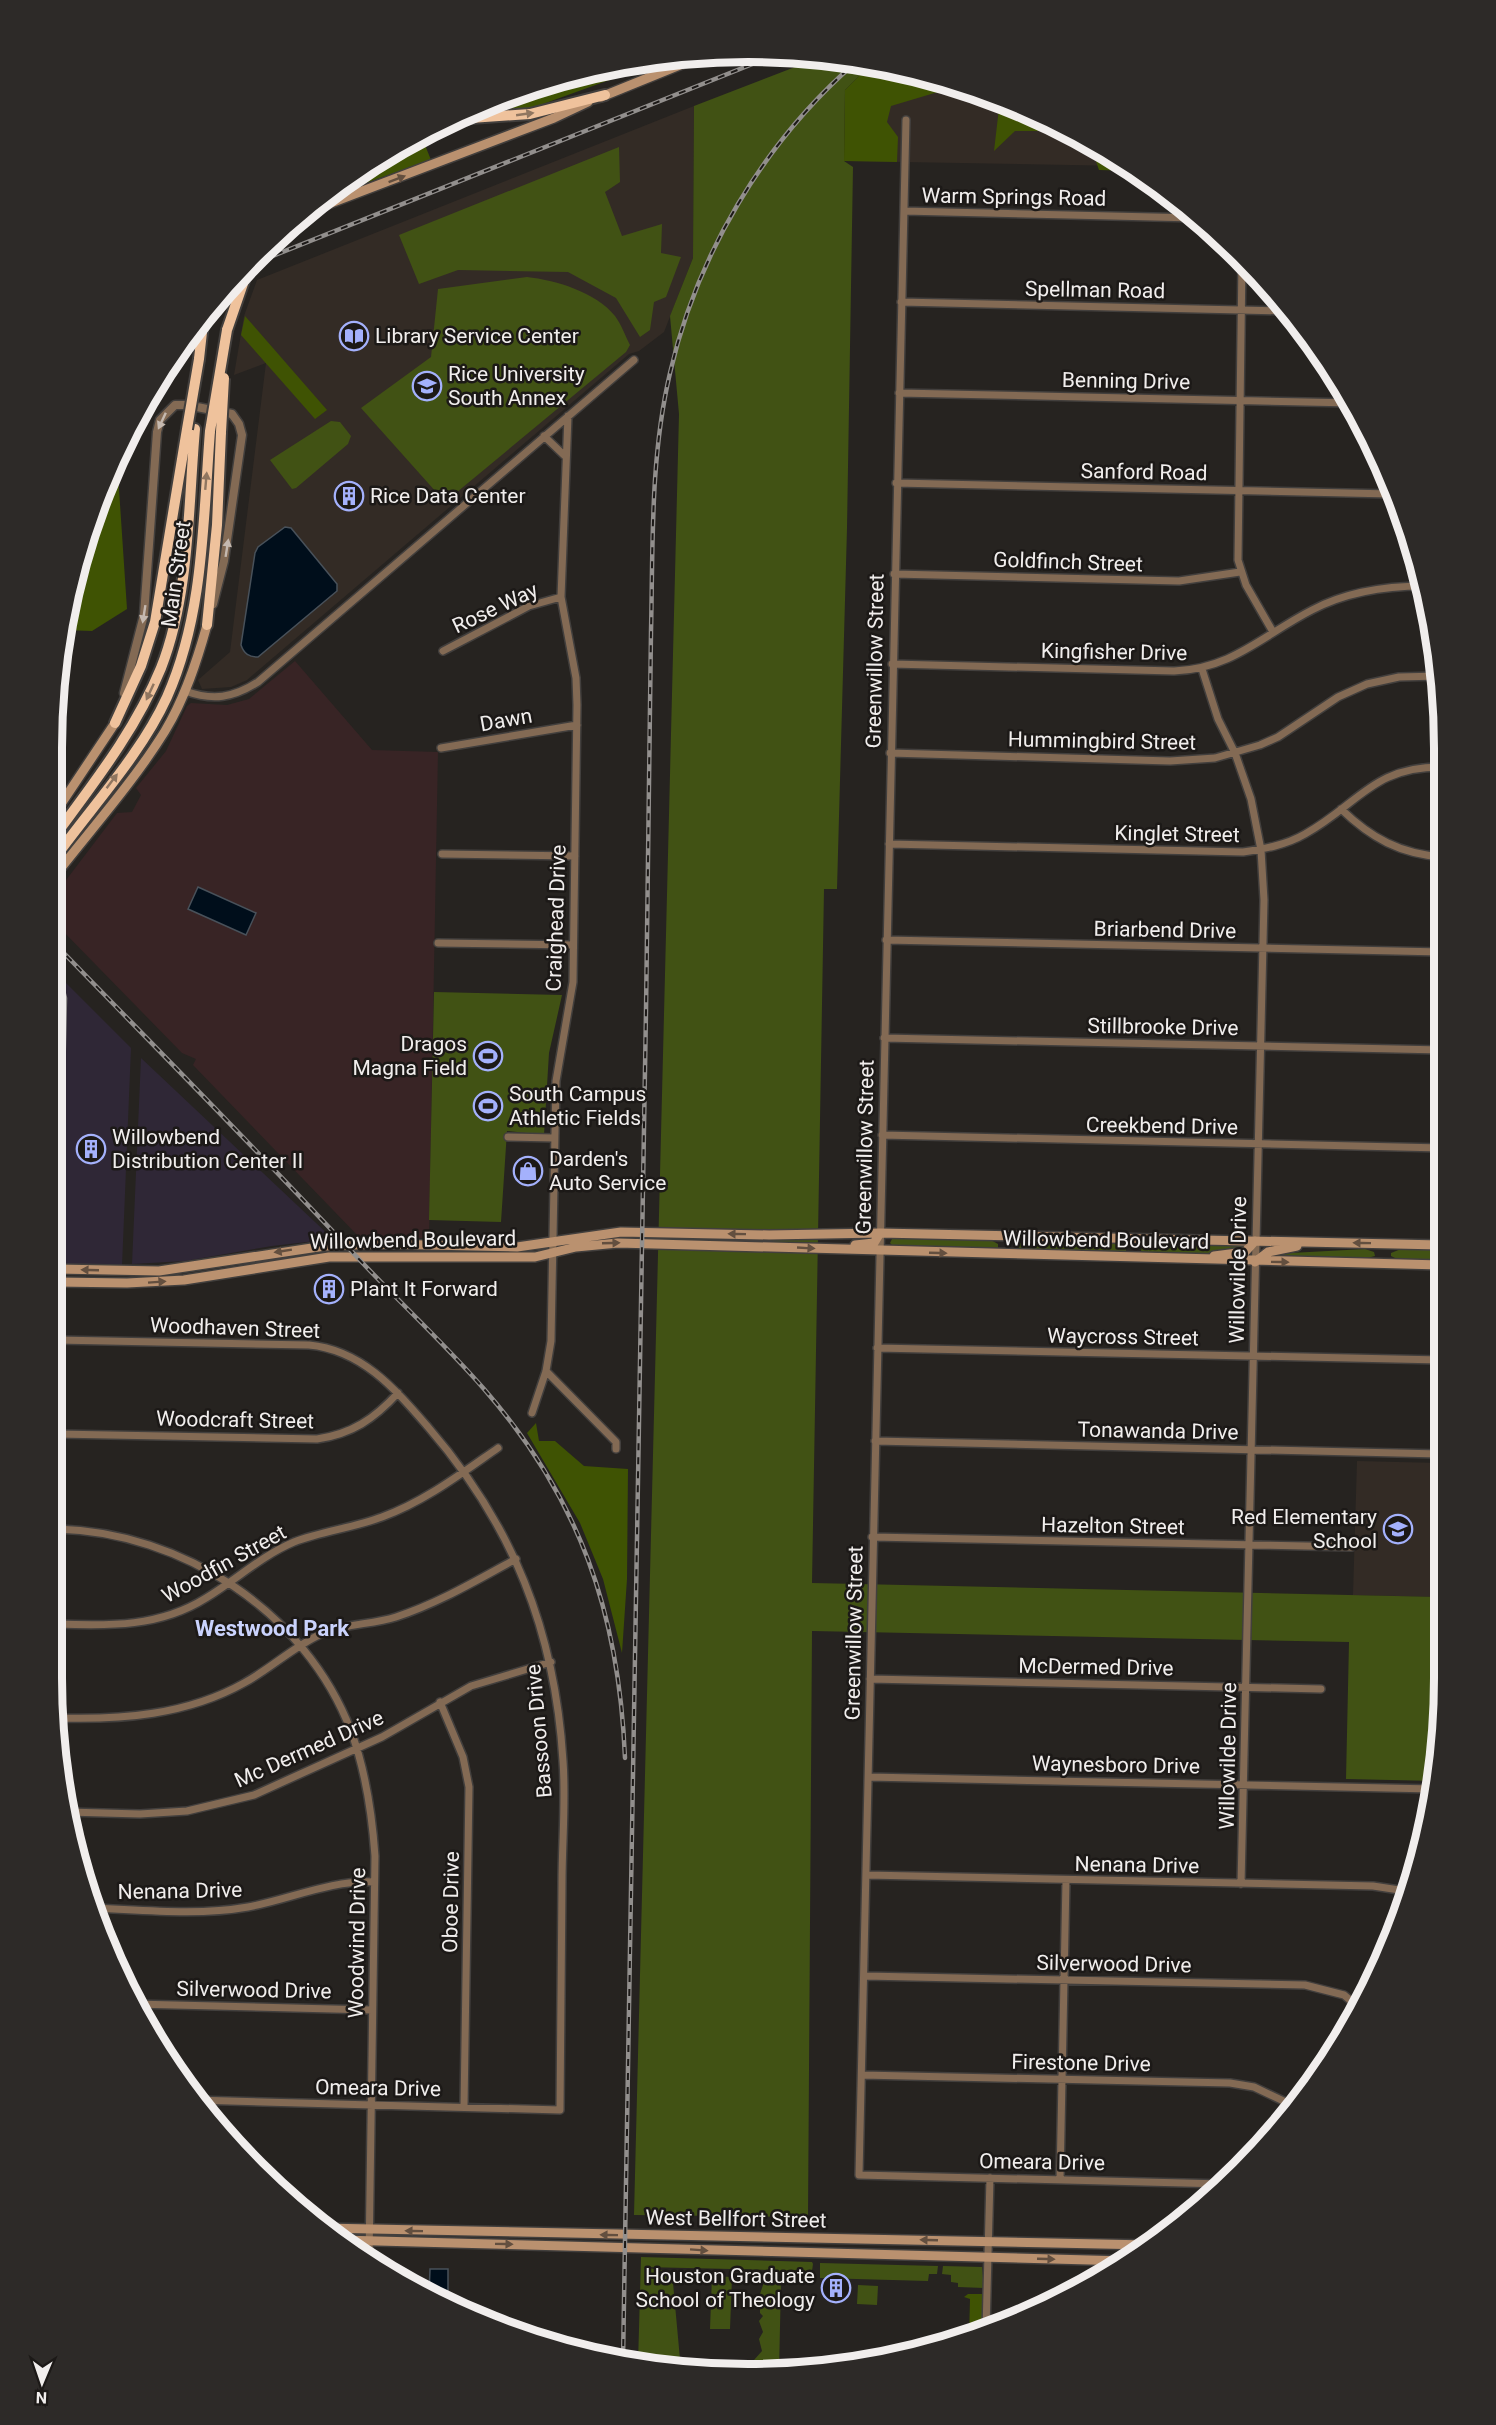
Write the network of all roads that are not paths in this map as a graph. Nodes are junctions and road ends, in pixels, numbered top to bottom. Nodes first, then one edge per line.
1 (676, 65) edge
2 (663, 67) edge
3 (654, 74) junction
4 (604, 95) junction
5 (477, 118) edge
6 (906, 120) dead end
7 (328, 204) edge
8 (904, 212) junction
9 (1184, 218) edge
10 (1242, 272) edge
11 (243, 284) edge
12 (902, 302) junction
13 (1241, 310) junction
14 (1277, 311) edge
15 (202, 331) edge
16 (634, 360) dead end
17 (899, 393) junction
18 (1240, 400) junction
19 (1342, 403) edge
20 (568, 416) junction
21 (191, 429) junction
22 (216, 431) junction
23 (544, 436) junction
24 (566, 457) junction
25 (896, 483) junction
26 (1238, 490) junction
27 (1385, 494) edge
28 (1240, 572) junction
29 (894, 574) junction
30 (1415, 587) edge
31 (561, 597) junction
32 (207, 625) junction
33 (1273, 632) junction
34 (443, 651) dead end
35 (892, 664) junction
36 (1202, 669) junction
37 (1431, 676) edge
38 (185, 691) junction
39 (115, 723) junction
40 (577, 725) junction
41 (441, 748) dead end
42 (890, 753) junction
43 (1235, 753) junction
44 (1434, 768) edge
45 (62, 802) edge
46 (1341, 809) junction
47 (62, 826) edge
48 (889, 844) junction
49 (62, 848) edge
50 (1261, 850) junction
51 (442, 854) dead end
52 (575, 856) junction
53 (1434, 856) edge
54 (62, 867) edge
55 (886, 940) junction
56 (438, 943) dead end
57 (573, 945) junction
58 (1262, 948) junction
59 (1434, 952) edge
60 (884, 1038) junction
61 (1260, 1046) junction
62 (1434, 1050) edge
63 (882, 1136) junction
64 (508, 1137) dead end
65 (554, 1138) junction
66 (1257, 1144) junction
67 (1434, 1148) edge
68 (880, 1233) junction
69 (769, 1235) junction
70 (1006, 1236) junction
71 (1134, 1239) junction
72 (1255, 1241) junction
73 (554, 1242) junction
74 (1317, 1242) junction
75 (1383, 1244) junction
76 (1434, 1245) edge
77 (330, 1246) junction
78 (446, 1246) junction
79 (769, 1246) junction
80 (502, 1247) junction
81 (828, 1249) junction
82 (879, 1251) junction
83 (553, 1253) junction
84 (1006, 1255) junction
85 (329, 1257) junction
86 (446, 1257) junction
87 (502, 1257) junction
88 (1134, 1258) junction
89 (1185, 1259) junction
90 (1255, 1262) junction
91 (1384, 1263) junction
92 (1434, 1265) edge
93 (62, 1269) edge
94 (128, 1271) junction
95 (62, 1282) edge
96 (127, 1283) junction
97 (62, 1340) edge
98 (877, 1348) junction
99 (1253, 1356) junction
100 (1434, 1360) edge
101 (546, 1371) junction
102 (398, 1393) junction
103 (532, 1413) dead end
104 (62, 1434) edge
105 (875, 1441) junction
106 (498, 1448) dead end
107 (616, 1449) dead end
108 (1251, 1450) junction
109 (1434, 1454) edge
110 (465, 1471) junction
111 (62, 1529) edge
112 (873, 1537) junction
113 (1249, 1545) junction
114 (1352, 1547) dead end
115 (516, 1559) junction
116 (227, 1582) junction
117 (62, 1624) edge
118 (299, 1647) junction
119 (551, 1662) junction
120 (870, 1679) junction
121 (1246, 1687) junction
122 (1321, 1689) dead end
123 (440, 1702) junction
124 (63, 1718) edge
125 (357, 1749) junction
126 (869, 1777) junction
127 (1244, 1784) junction
128 (1425, 1789) edge
129 (75, 1812) edge
130 (867, 1875) junction
131 (1066, 1880) junction
132 (374, 1882) junction
133 (1241, 1884) junction
134 (1400, 1890) edge
135 (102, 1908) edge
136 (865, 1976) junction
137 (1064, 1980) junction
138 (1353, 2002) edge
139 (145, 2004) edge
140 (372, 2010) junction
141 (862, 2074) junction
142 (1062, 2080) junction
143 (207, 2100) edge
144 (371, 2105) junction
145 (1284, 2105) edge
146 (464, 2107) junction
147 (560, 2110) joint
148 (859, 2175) joint
149 (990, 2178) junction
150 (1060, 2179) junction
151 (1211, 2184) edge
152 (340, 2229) edge
153 (370, 2230) junction
154 (466, 2232) junction
155 (818, 2237) junction
156 (356, 2241) edge
157 (370, 2241) junction
158 (988, 2242) junction
159 (465, 2244) junction
160 (1124, 2245) junction
161 (1133, 2245) edge
162 (369, 2250) edge
163 (1124, 2251) edge
164 (817, 2254) junction
165 (987, 2257) junction
166 (1109, 2261) edge
167 (986, 2320) edge

1 - 3 main road
2 - 3 main road
3 - 4 main road
5 -> 4 highway
7 -> 4 main road
6 - 8 street, Greenwillow Street
8 - 9 street, Warm Springs Road
8 - 12 street, Greenwillow Street
10 - 13 street
11 - 22 highway, bridge
12 - 13 street, Spellman Road
12 - 17 street, Greenwillow Street
13 - 14 street, Spellman Road
13 - 18 street
15 - 21 highway, bridge
16 - 20 street
17 - 18 street, Benning Drive
17 - 25 street, Greenwillow Street
18 - 19 street, Benning Drive
18 - 26 street
20 - 23 street
20 - 24 street, Craighead Drive
21 - 39 highway
21 -> 47 highway, Main Street
22 - 32 highway
49 -> 22 highway, Main Street
23 - 24 street
23 - 38 street
24 - 31 street, Craighead Drive
25 - 26 street, Sanford Road
25 - 29 street, Greenwillow Street
26 - 27 street, Sanford Road
26 - 28 street
28 - 29 street, Goldfinch Street
28 - 33 street
29 - 35 street, Greenwillow Street
30 - 33 street, Kingfisher Drive
31 - 34 street, Rose Way
31 - 40 street, Craighead Drive
32 - 38 main road
32 -> 39 street
33 - 36 street, Kingfisher Drive
35 - 36 street, Kingfisher Drive
35 - 42 street, Greenwillow Street
36 - 43 street, Willowilde Drive
37 - 43 street, Hummingbird Street
38 - 54 main road
39 - 45 main road
40 - 41 street, Dawn
40 - 52 street, Craighead Drive
42 - 43 street, Hummingbird Street
42 - 48 street, Greenwillow Street
43 - 50 street, Willowilde Drive
44 - 46 street, Kinglet Street
46 - 50 street, Kinglet Street
46 - 53 street
48 - 50 street, Kinglet Street
48 - 55 street, Greenwillow Street
50 - 58 street, Willowilde Drive
51 - 52 street
52 - 57 street, Craighead Drive
55 - 58 street, Briarbend Drive
55 - 60 street, Greenwillow Street
56 - 57 street
57 - 65 street, Craighead Drive
58 - 59 street, Briarbend Drive
58 - 61 street, Willowilde Drive
60 - 61 street, Stillbrooke Drive
60 - 63 street, Greenwillow Street
61 - 62 street, Stillbrooke Drive
61 - 66 street, Willowilde Drive
63 - 66 street, Creekbend Drive
63 - 68 street, Greenwillow Street
64 - 65 street
65 - 73 street, Craighead Drive
66 - 67 street, Creekbend Drive
66 - 72 street, Willowilde Drive
68 - 69 main road, Willowbend Boulevard
68 - 70 main road, Willowbend Boulevard
68 - 81 main road
68 - 82 street, Greenwillow Street
69 -> 73 main road, Willowbend Boulevard
69 - 79 main road
70 - 71 main road, Willowbend Boulevard
70 - 84 main road
71 - 72 main road, Willowbend Boulevard
71 - 88 main road
72 - 74 main road, Willowbend Boulevard
72 - 89 main road
72 - 90 street, Willowilde Drive
73 - 80 main road, Willowbend Boulevard
73 - 83 street, Craighead Drive
75 -> 74 main road, Willowbend Boulevard
74 - 90 main road
75 - 76 main road, Willowbend Boulevard
75 - 91 main road
77 - 78 main road, Willowbend Boulevard
77 - 85 main road
77 -> 94 main road, Willowbend Boulevard
78 - 80 main road, Willowbend Boulevard
78 - 86 main road
79 -> 81 main road, Willowbend Boulevard
83 -> 79 main road, Willowbend Boulevard
80 - 87 main road
81 - 82 main road, Willowbend Boulevard
82 -> 84 main road, Willowbend Boulevard
82 - 98 street, Greenwillow Street
83 - 87 main road, Willowbend Boulevard
83 - 101 street, Craighead Drive
84 - 88 main road, Willowbend Boulevard
85 - 86 main road, Willowbend Boulevard
96 -> 85 main road, Willowbend Boulevard
86 - 87 main road, Willowbend Boulevard
88 - 89 main road, Willowbend Boulevard
89 - 90 main road, Willowbend Boulevard
90 -> 91 main road, Willowbend Boulevard
90 - 99 street, Willowilde Drive
91 - 92 main road, Willowbend Boulevard
94 -> 93 main road, Willowbend Boulevard
94 - 96 main road
95 - 96 main road, Willowbend Boulevard
97 - 102 street, Woodhaven Street
98 - 99 street, Waycross Street
98 - 105 street, Greenwillow Street
99 - 100 street, Waycross Street
99 - 108 street, Willowilde Drive
101 - 103 street, Craighead Drive
101 - 107 street
102 - 104 street, Woodcraft Street
102 - 110 street, Bassoon Drive
105 - 108 street, Tonawanda Drive
105 - 112 street, Greenwillow Street
106 - 110 street
108 - 109 street, Tonawanda Drive
108 - 113 street, Willowilde Drive
110 - 115 street, Bassoon Drive
110 - 116 street, Woodfin Street
111 - 116 street, Woodwind Drive
112 - 113 street, Hazelton Street
112 - 120 street, Greenwillow Street
113 - 114 street, Hazelton Street
113 - 121 street, Willowilde Drive
115 - 118 street
115 - 119 street, Bassoon Drive
116 - 117 street, Woodfin Street
116 - 118 street, Woodwind Drive
118 - 124 street
118 - 125 street, Woodwind Drive
119 - 123 street, Mc Dermed Drive
119 - 147 street, Bassoon Drive
120 - 121 street, McDermed Drive
120 - 126 street, Greenwillow Street
121 - 122 street, McDermed Drive
121 - 127 street, Willowilde Drive
123 - 125 street, Mc Dermed Drive
123 - 146 street, Oboe Drive
125 - 129 street, Mc Dermed Drive
125 - 132 street, Woodwind Drive
126 - 127 street, Waynesboro Drive
126 - 130 street, Greenwillow Street
127 - 128 street, Waynesboro Drive
127 - 133 street, Willowilde Drive
130 - 131 street, Nenana Drive
130 - 136 street, Greenwillow Street
131 - 133 street, Nenana Drive
131 - 137 street
132 - 135 street, Nenana Drive
132 - 140 street, Woodwind Drive
133 - 134 street, Nenana Drive
136 - 137 street, Silverwood Drive
136 - 141 street, Greenwillow Street
137 - 138 street, Silverwood Drive
137 - 142 street
139 - 140 street, Silverwood Drive
140 - 144 street, Woodwind Drive
141 - 142 street, Firestone Drive
141 - 148 street, Greenwillow Street
142 - 145 street, Firestone Drive
142 - 150 street
143 - 144 street, Omeara Drive
144 - 146 street, Omeara Drive
144 - 153 street, Woodwind Drive
146 - 147 street, Omeara Drive
148 - 149 street, Omeara Drive
149 - 150 street, Omeara Drive
149 - 158 street
150 - 151 street, Omeara Drive
152 - 153 main road, West Bellfort Street
154 -> 153 main road, West Bellfort Street
153 - 157 street, Woodwind Drive
155 -> 154 main road, West Bellfort Street
154 - 159 main road
158 -> 155 main road, West Bellfort Street
155 - 164 main road
156 - 157 main road, West Bellfort Street
157 - 159 main road, West Bellfort Street
157 - 162 street, Woodwind Drive
158 - 160 main road, West Bellfort Street
158 - 165 street
159 -> 164 main road, West Bellfort Street
160 - 161 main road, West Bellfort Street
160 - 163 main road
164 - 165 main road, West Bellfort Street
165 -> 166 main road, West Bellfort Street
165 - 167 street

